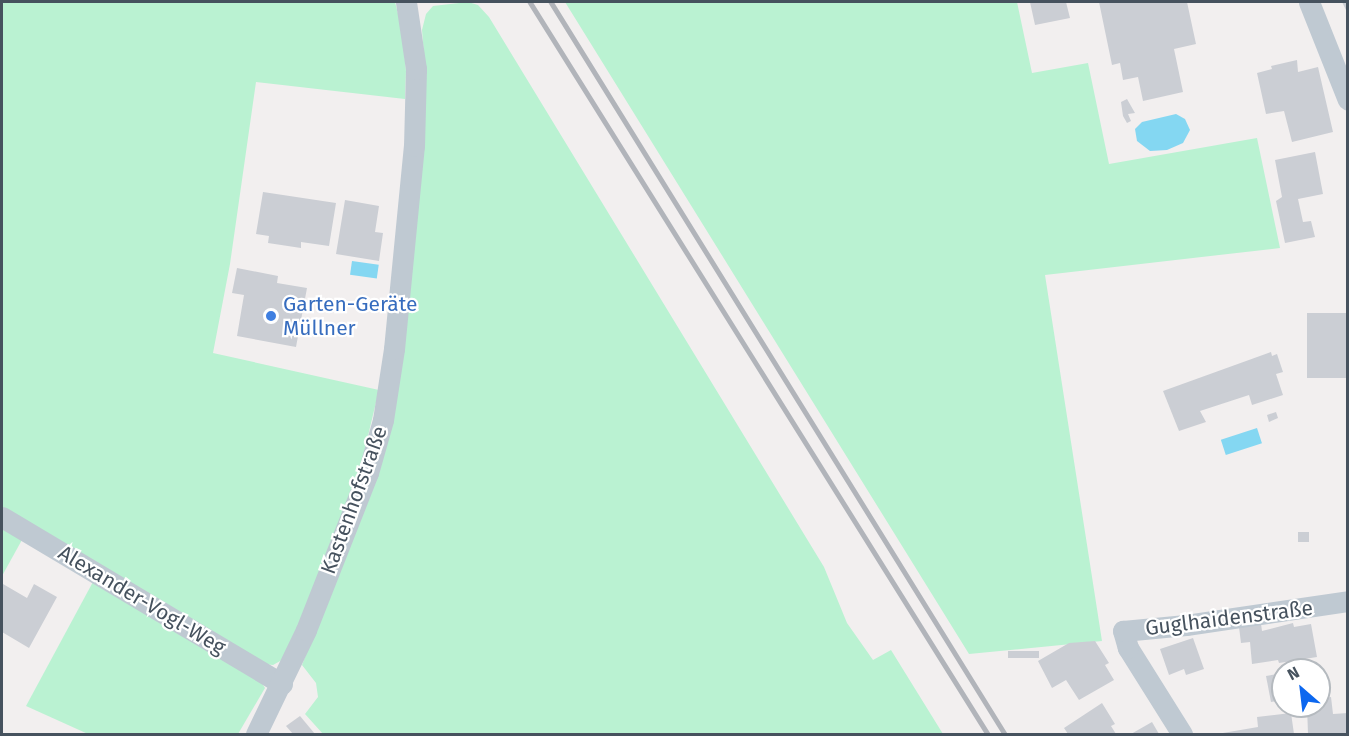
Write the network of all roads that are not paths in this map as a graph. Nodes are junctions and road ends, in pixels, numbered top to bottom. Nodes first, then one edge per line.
1 (406, 2) edge
2 (1309, 2) edge
3 (1347, 100) edge
4 (2, 517) edge
5 (1347, 601) edge
6 (282, 684) junction
7 (256, 735) edge
8 (1182, 735) edge

1 - 6 street, Kastenhofstraße
2 - 3 street
4 - 6 street, Alexander-Vogl-Weg
5 - 8 street, Guglhaidenstraße
6 - 7 street, Kastenhofstraße

